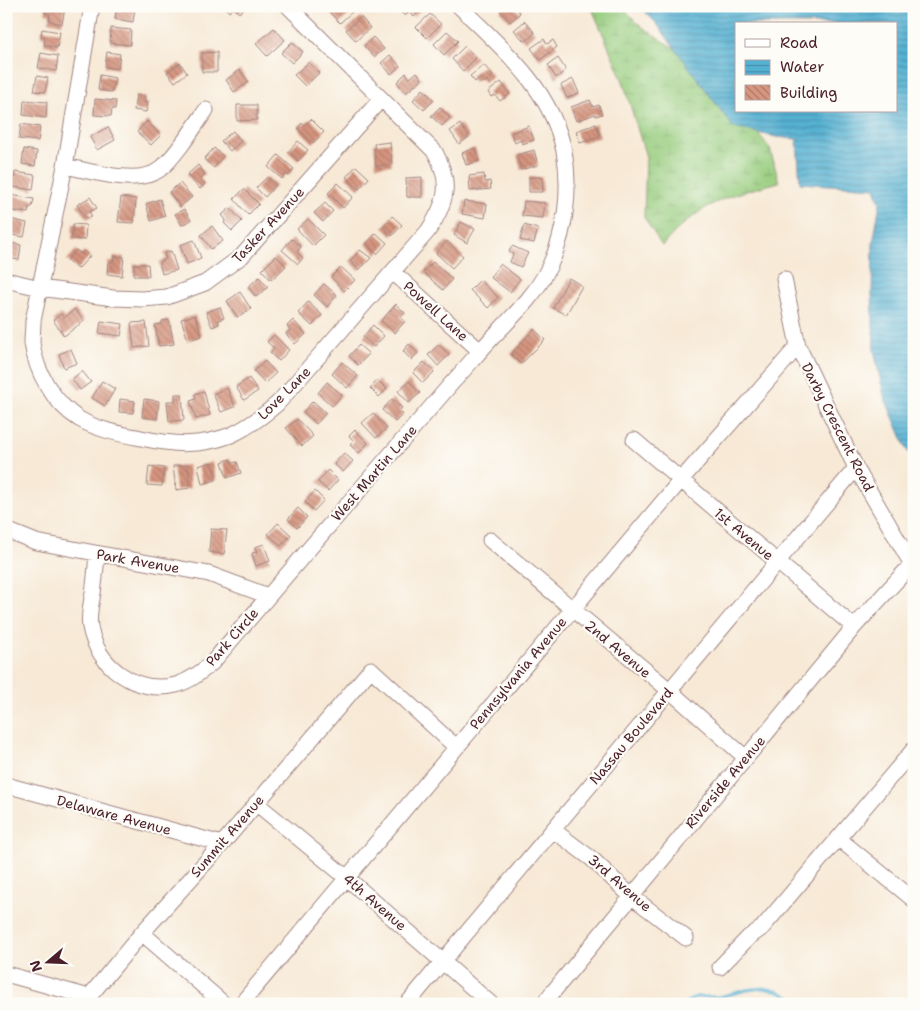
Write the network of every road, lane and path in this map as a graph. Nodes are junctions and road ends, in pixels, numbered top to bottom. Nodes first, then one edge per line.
1 (92, 6) edge
2 (288, 6) edge
3 (459, 6) edge
4 (381, 99) junction
5 (206, 110) dead end
6 (66, 166) junction
7 (393, 272) junction
8 (784, 279) dead end
9 (6, 280) edge
10 (40, 288) junction
11 (798, 346) junction
12 (480, 351) junction
13 (634, 440) dead end
14 (856, 468) junction
15 (681, 480) junction
16 (6, 530) edge
17 (490, 540) dead end
18 (97, 554) junction
19 (777, 562) junction
20 (913, 566) edge
21 (268, 596) junction
22 (571, 610) junction
23 (854, 627) junction
24 (669, 690) junction
25 (456, 747) junction
26 (914, 749) edge
27 (746, 758) junction
28 (6, 786) edge
29 (256, 803) junction
30 (552, 830) junction
31 (839, 839) junction
32 (222, 844) junction
33 (347, 878) junction
34 (631, 896) junction
35 (914, 900) edge
36 (142, 933) junction
37 (686, 938) dead end
38 (443, 962) junction
39 (720, 967) dead end
40 (6, 974) edge
41 (86, 1000) edge
42 (224, 1004) edge
43 (241, 1004) edge
44 (407, 1004) edge
45 (491, 1004) edge
46 (543, 1004) edge

1 - 6 street, Love Lane
2 - 4 street, Love Lane
3 - 12 street, West Martin Lane
4 - 7 street, Love Lane
4 - 10 street, Tasker Avenue
5 - 6 street
6 - 10 street, Love Lane
7 - 10 street, Love Lane
7 - 12 street, Powell Lane
8 - 11 street, Darby Crescent Road
9 - 10 street, Tasker Avenue
11 - 14 street, Darby Crescent Road
11 - 15 street, Pennsylvania Avenue
12 - 21 street, West Martin Lane
13 - 15 street, 1st Avenue
14 - 19 street, Nassau Boulevard
14 - 20 street, Darby Crescent Road
15 - 19 street, 1st Avenue
15 - 22 street, Pennsylvania Avenue
16 - 18 street, Park Avenue
17 - 22 street, 2nd Avenue
18 - 21 street, Park Avenue
18 - 21 street, Park Circle
19 - 23 street, 1st Avenue
19 - 24 street, Nassau Boulevard
20 - 23 street, Riverside Avenue
22 - 24 street, 2nd Avenue
22 - 25 street, Pennsylvania Avenue
23 - 27 street, Riverside Avenue
24 - 27 street, 2nd Avenue
24 - 30 street, Nassau Boulevard
25 - 29 street, Summit Avenue
25 - 33 street, Pennsylvania Avenue
26 - 31 street
27 - 34 street, Riverside Avenue
28 - 32 street, Delaware Avenue
29 - 32 street, Summit Avenue
29 - 33 street, 4th Avenue
30 - 34 street, 3rd Avenue
30 - 38 street, Nassau Boulevard
31 - 35 street
31 - 39 street
32 - 36 street, Summit Avenue
33 - 38 street, 4th Avenue
33 - 43 street, Pennsylvania Avenue
34 - 37 street, 3rd Avenue
34 - 46 street, Riverside Avenue
36 - 41 street, Summit Avenue
36 - 42 street
38 - 44 street, Nassau Boulevard
38 - 45 street, 4th Avenue
40 - 41 street

